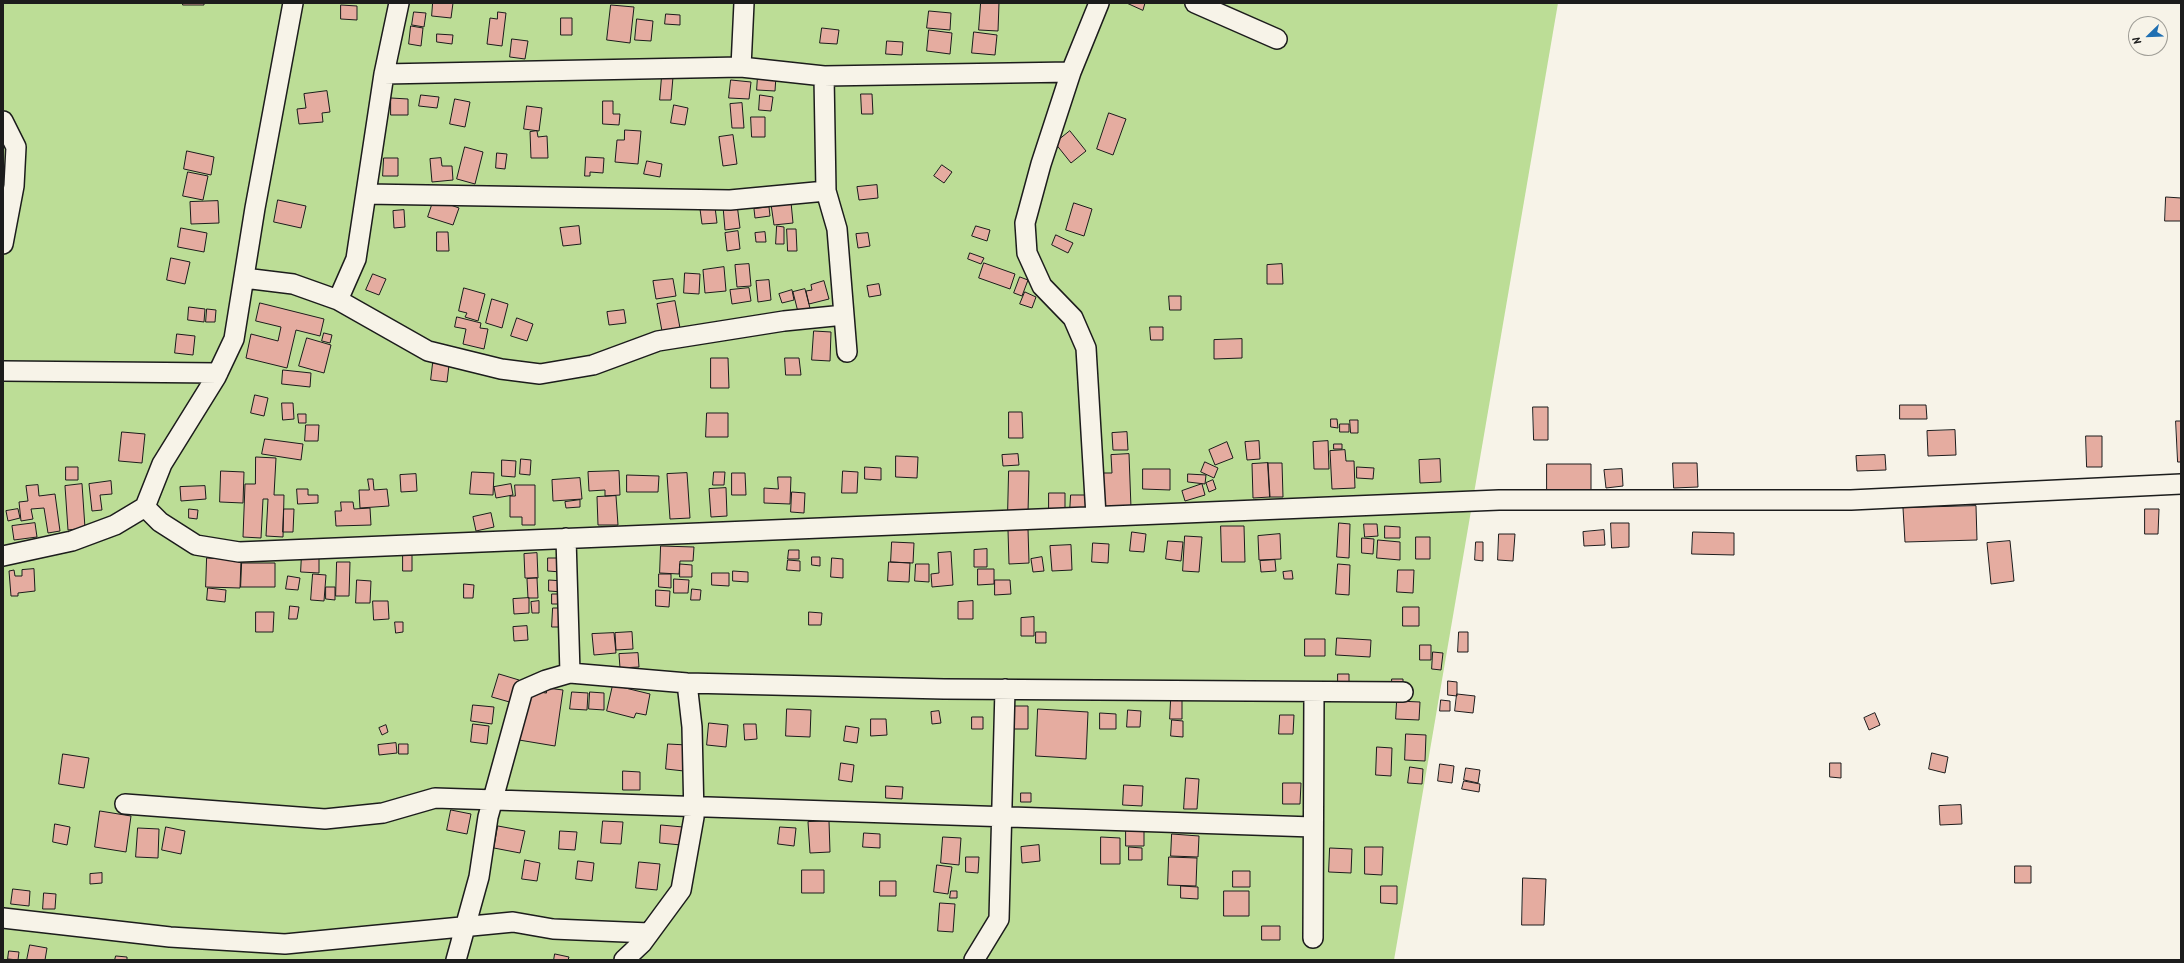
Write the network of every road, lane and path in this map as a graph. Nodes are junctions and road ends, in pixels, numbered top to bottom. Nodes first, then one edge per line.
1 (293, 3) edge
2 (399, 3) edge
3 (744, 3) edge
4 (1099, 3) edge
5 (1195, 3) edge
6 (1278, 39) dead end
7 (741, 67) junction
8 (1071, 72) junction
9 (384, 74) junction
10 (824, 76) junction
11 (3, 121) edge
12 (826, 191) junction
13 (366, 194) junction
14 (3, 244) edge
15 (244, 278) junction
16 (338, 300) junction
17 (844, 315) junction
18 (846, 352) dead end
19 (3, 371) edge
20 (218, 374) junction
21 (2181, 484) edge
22 (145, 507) junction
23 (1096, 516) junction
24 (566, 538) junction
25 (3, 556) edge
26 (570, 673) junction
27 (687, 683) junction
28 (1004, 689) junction
29 (1314, 692) junction
30 (1403, 692) dead end
31 (493, 801) junction
32 (125, 804) dead end
33 (694, 808) junction
34 (1001, 817) junction
35 (1313, 827) junction
36 (3, 918) edge
37 (466, 926) junction
38 (649, 933) junction
39 (1313, 938) dead end
40 (456, 960) edge
41 (624, 960) edge
42 (974, 960) edge

1 - 15 street
2 - 9 street
3 - 7 street
4 - 8 street
5 - 6 street
7 - 9 street
7 - 10 street
8 - 10 street
8 - 23 street
9 - 13 street
10 - 12 street
11 - 14 street
12 - 13 street
12 - 17 street
13 - 16 street
15 - 16 street
15 - 20 street
16 - 17 street
17 - 18 street
19 - 20 street
20 - 22 street
21 - 23 street
22 - 24 street
22 - 25 street
23 - 24 street
24 - 26 street
26 - 27 street
26 - 31 street
27 - 28 street
27 - 33 street
28 - 29 street
28 - 34 street
29 - 30 street
29 - 35 street
31 - 32 street
31 - 33 street
31 - 37 street
33 - 34 street
33 - 38 street
34 - 35 street
34 - 42 street
35 - 39 street
36 - 37 street
37 - 38 street
37 - 40 street
38 - 41 street

